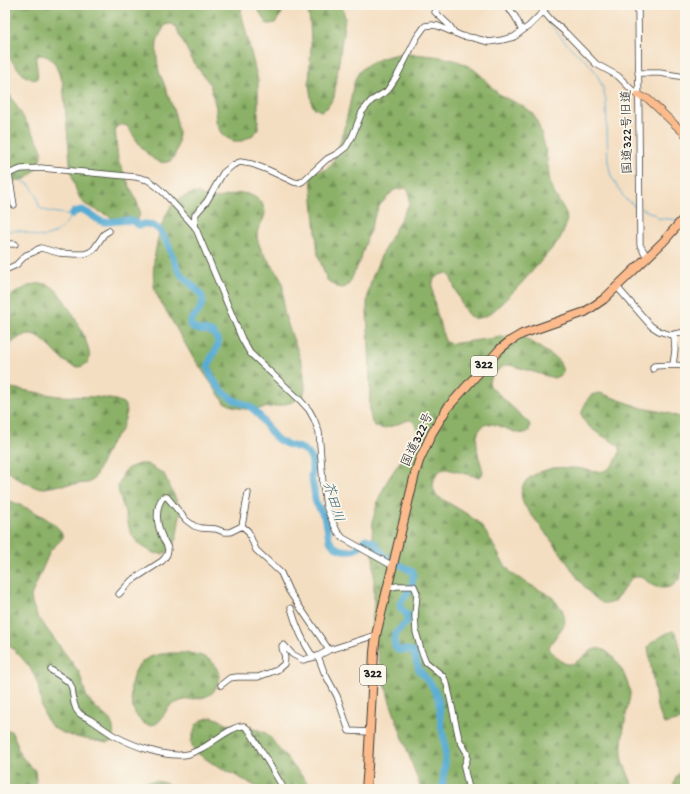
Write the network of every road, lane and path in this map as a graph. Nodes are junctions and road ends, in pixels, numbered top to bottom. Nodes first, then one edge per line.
1 (440, 5) edge
2 (504, 5) edge
3 (538, 5) edge
4 (548, 5) edge
5 (638, 5) edge
6 (544, 11) junction
7 (522, 31) junction
8 (454, 32) junction
9 (638, 73) junction
10 (685, 77) edge
11 (638, 95) junction
12 (685, 134) edge
13 (7, 175) edge
14 (14, 204) dead end
15 (685, 217) edge
16 (194, 226) junction
17 (109, 231) dead end
18 (14, 244) dead end
19 (5, 245) edge
20 (647, 257) junction
21 (5, 270) edge
22 (617, 287) junction
23 (685, 332) edge
24 (674, 334) junction
25 (673, 365) junction
26 (685, 366) edge
27 (654, 370) dead end
28 (248, 493) dead end
29 (242, 526) junction
30 (393, 564) junction
31 (387, 588) junction
32 (119, 594) dead end
33 (299, 605) junction
34 (376, 635) junction
35 (329, 650) junction
36 (315, 656) junction
37 (51, 670) dead end
38 (221, 685) dead end
39 (370, 732) junction
40 (284, 789) edge
41 (366, 789) edge
42 (469, 789) edge

1 - 8 street
2 - 7 street
3 - 6 street
4 - 6 street
5 - 9 street, 国道322号旧道
6 - 7 street
6 - 11 street
7 - 8 street
8 - 16 street
9 - 10 street
9 - 11 street, 国道322号旧道
11 - 12 main road
11 - 20 street, 国道322号旧道
13 - 14 street
13 - 16 street
15 - 20 highway, 国道322号 / 322
16 - 30 street
17 - 21 street
18 - 19 street
20 - 22 highway, 国道322号 / 322
22 - 24 street
22 - 30 highway, 国道322号 / 322
23 - 24 street
24 - 25 street
25 - 26 street
25 - 27 street
28 - 29 street
29 - 32 street
29 - 33 street
30 - 31 highway, 国道322号 / 322
31 - 34 highway, 国道322号 / 322
31 - 42 street
33 - 35 street
33 - 36 street
34 - 35 street
34 - 39 highway, 国道322号 / 322
35 - 36 street
36 - 38 street
36 - 39 street
37 - 40 street
39 - 41 highway, 国道322号 / 322

